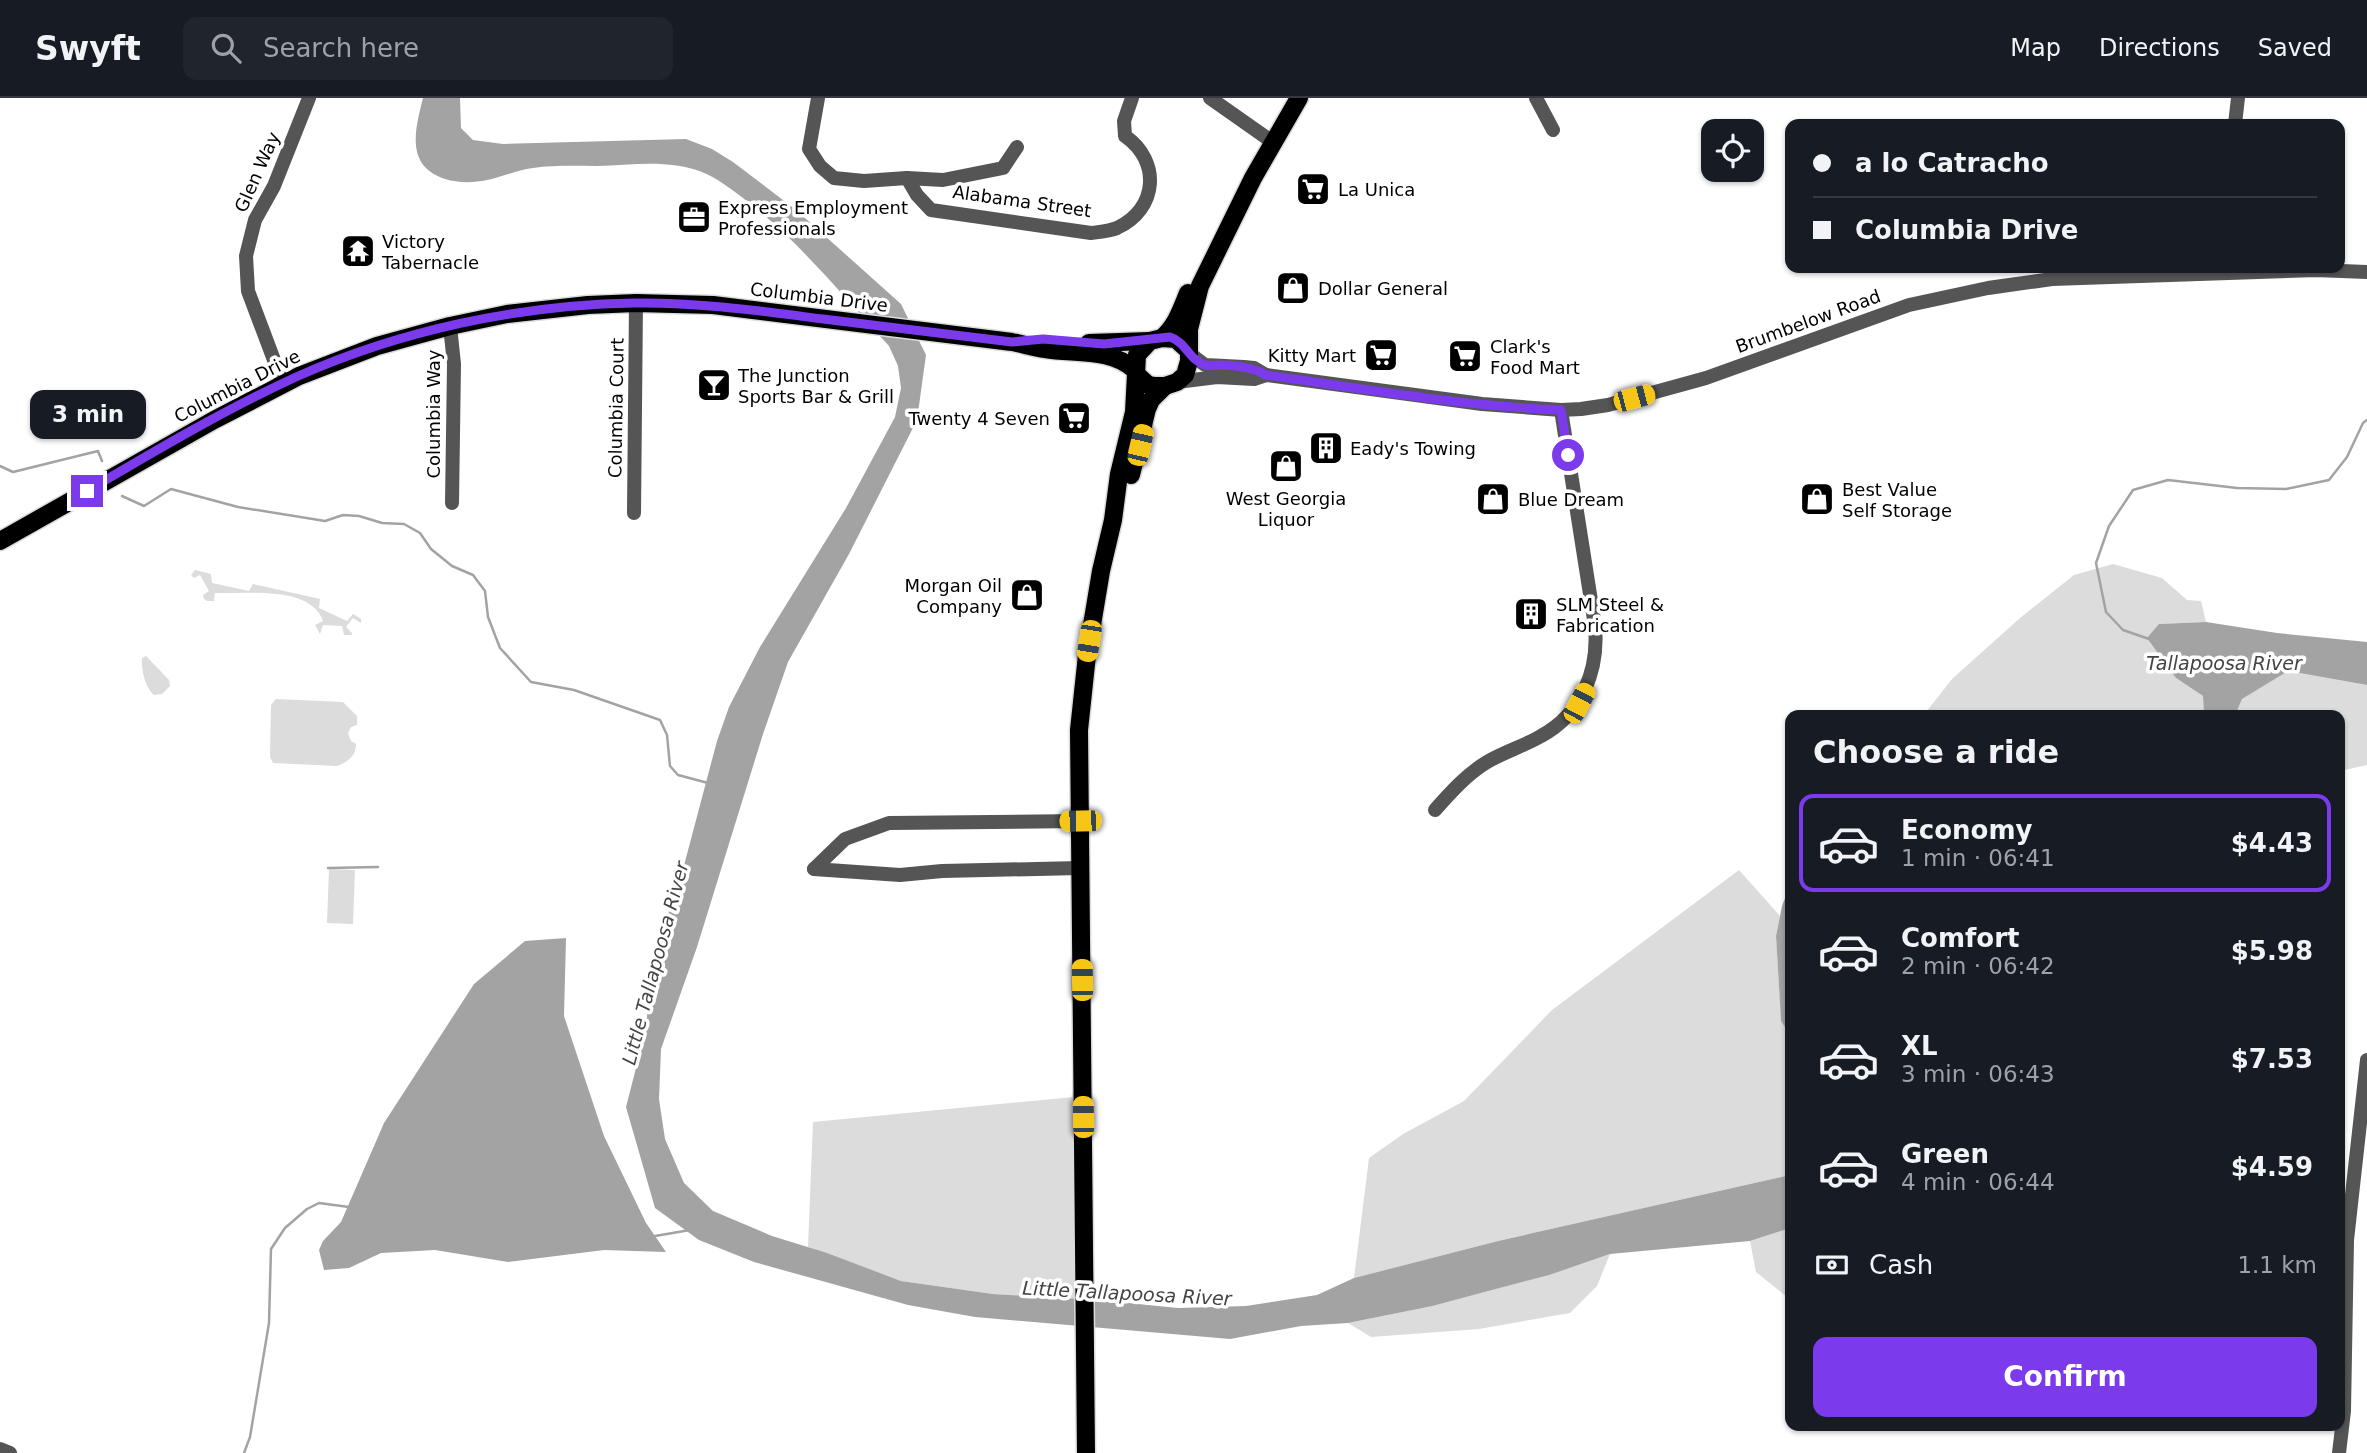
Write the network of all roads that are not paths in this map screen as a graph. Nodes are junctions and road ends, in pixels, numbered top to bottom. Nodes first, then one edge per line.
1 (309, 98) edge
2 (818, 98) edge
3 (1132, 98) edge
4 (1210, 98) edge
5 (1299, 98) edge
6 (1536, 98) edge
7 (2238, 98) edge
8 (2236, 119) edge
9 (1553, 130) dead end
10 (1274, 143) junction
11 (1017, 147) dead end
12 (907, 178) junction
13 (1253, 178) junction
14 (2345, 271) edge
15 (2367, 272) edge
16 (2167, 273) edge
17 (636, 303) junction
18 (450, 326) junction
19 (1156, 339) junction
20 (1012, 342) junction
21 (1189, 352) junction
22 (1136, 372) junction
23 (1266, 375) junction
24 (283, 384) junction
25 (1171, 384) junction
26 (1561, 410) junction
27 (452, 503) dead end
28 (634, 513) dead end
29 (1113, 520) junction
30 (0, 541) edge
31 (1435, 810) dead end
32 (1080, 821) junction
33 (1080, 868) junction
34 (2367, 1060) edge
35 (2345, 1354) edge
36 (2342, 1431) edge
37 (0, 1449) edge
38 (10, 1453) edge
39 (1086, 1453) edge
40 (2339, 1453) edge

1 - 24 street, Glen Way
2 - 12 street
3 - 12 street, Alabama Street
4 - 10 street
5 - 10 main road
6 - 9 street
7 - 8 street
10 - 13 main road
11 - 12 street
13 - 19 main road
13 - 21 main road
14 - 15 street, Brumbelow Road
16 - 26 street, Brumbelow Road
17 - 18 main road, Columbia Drive
17 - 20 main road, Columbia Drive
17 - 28 street, Columbia Court
18 - 24 main road, Columbia Drive
18 - 27 street, Columbia Way
19 - 20 main road, Columbia Drive
19 - 21 main road
19 - 22 main road
20 - 22 main road, Columbia Drive
21 - 23 street, Brumbelow Road
21 - 25 main road
22 - 25 main road
22 - 29 main road
23 - 25 street, Brumbelow Road
23 - 26 street, Brumbelow Road
24 - 30 main road, Columbia Drive
25 - 29 main road
26 - 31 street
29 - 32 main road
32 - 33 main road
32 - 33 street
33 - 39 main road
34 - 35 street
36 - 40 street
37 - 38 street

